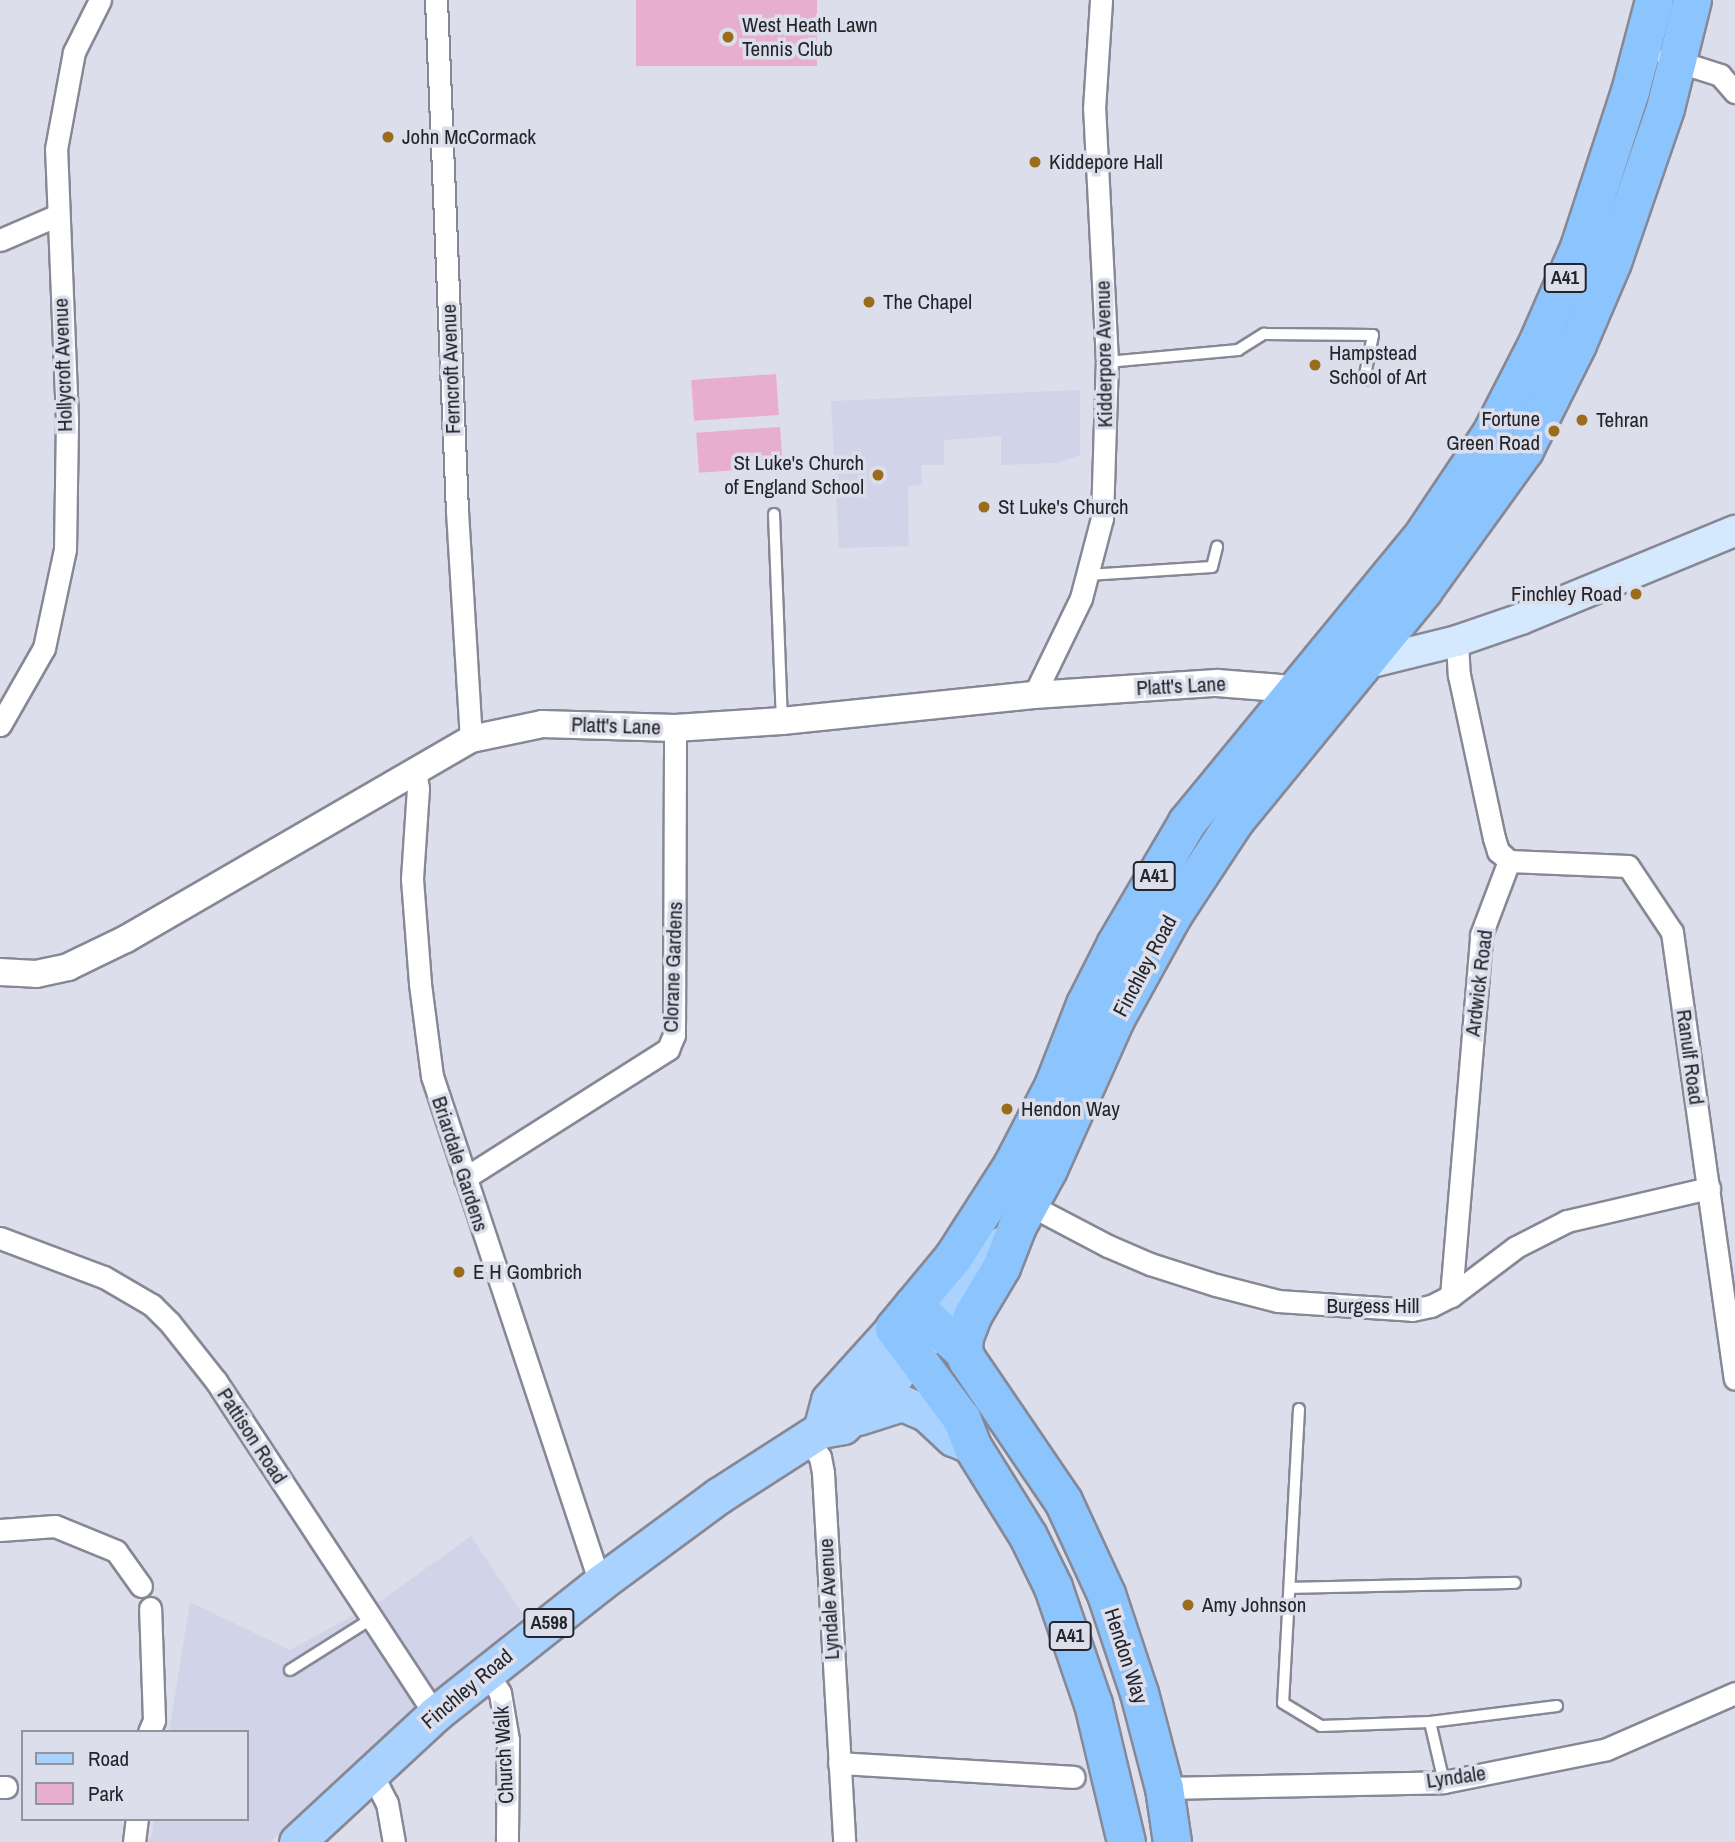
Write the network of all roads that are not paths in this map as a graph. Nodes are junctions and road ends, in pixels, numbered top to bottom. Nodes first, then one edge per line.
1 (100, 0) edge
2 (436, 0) edge
3 (1101, 0) edge
4 (1654, 0) edge
5 (1692, 0) edge
6 (1641, 52) junction
7 (1679, 60) junction
8 (1735, 92) edge
9 (58, 215) junction
10 (0, 240) edge
11 (1107, 362) junction
12 (1364, 380) dead end
13 (774, 514) dead end
14 (1735, 531) edge
15 (1217, 547) dead end
16 (1088, 575) junction
17 (1457, 641) junction
18 (1361, 664) junction
19 (1293, 689) junction
20 (1034, 695) junction
21 (782, 722) junction
22 (0, 725) edge
23 (675, 728) junction
24 (471, 739) junction
25 (415, 770) junction
26 (1509, 861) junction
27 (0, 972) edge
28 (465, 1178) junction
29 (1709, 1188) junction
30 (1022, 1215) junction
31 (0, 1238) edge
32 (1451, 1296) junction
33 (914, 1328) junction
34 (963, 1351) junction
35 (1735, 1379) edge
36 (1299, 1409) dead end
37 (824, 1432) junction
38 (972, 1446) junction
39 (0, 1530) edge
40 (600, 1583) junction
41 (1515, 1583) dead end
42 (141, 1586) dead end
43 (1291, 1588) junction
44 (150, 1608) dead end
45 (371, 1619) junction
46 (290, 1670) dead end
47 (486, 1672) junction
48 (1735, 1693) edge
49 (1557, 1706) dead end
50 (435, 1714) junction
51 (1430, 1722) junction
52 (150, 1730) edge
53 (839, 1763) junction
54 (372, 1773) junction
55 (1074, 1777) dead end
56 (1444, 1782) junction
57 (1164, 1788) junction
58 (137, 1821) edge
59 (134, 1842) edge
60 (298, 1842) edge
61 (394, 1842) edge
62 (507, 1842) edge
63 (844, 1842) edge
64 (1126, 1842) edge
65 (1172, 1842) edge

1 - 9 street, Hollycroft Avenue
2 - 24 street, Ferncroft Avenue
3 - 11 street, Kidderpore Avenue
4 - 6 highway, Finchley Road / A41
5 - 7 highway, Finchley Road / A41
6 - 7 street
6 - 19 highway, Finchley Road / A41
7 - 8 street
7 - 18 highway, Finchley Road / A41
9 - 10 street
9 - 22 street, Hollycroft Avenue
11 - 12 lane
11 - 16 street, Kidderpore Avenue
13 - 21 lane
14 - 17 main road
15 - 16 lane
16 - 20 street, Kidderpore Avenue
17 - 18 main road
17 - 26 street
18 - 19 main road
18 - 30 highway, Finchley Road / A41
19 - 20 street, Platt's Lane
19 - 33 highway, Finchley Road / A41
20 - 21 street, Platt's Lane
21 - 23 street, Platt's Lane
23 - 24 street, Platt's Lane
23 - 28 street, Clorane Gardens
24 - 25 street, Platt's Lane
25 - 27 street, Platt's Lane
25 - 28 street, Briardale Gardens
26 - 29 street, Ranulf Road
26 - 32 street, Ardwick Road
28 - 40 street, Briardale Gardens
29 - 32 street, Burgess Hill
29 - 35 street, Ranulf Road
30 - 32 street, Burgess Hill
30 - 33 main road, Finchley Road / A598
30 - 34 highway, A41
31 - 45 street, Pattison Road
33 - 34 highway, Hendon Way
33 - 37 main road, Finchley Road / A598
33 - 38 highway, A41
34 - 57 highway, Hendon Way / A41
36 - 43 lane
37 - 38 main road, A41
37 - 40 main road, Finchley Road / A598
37 - 53 street, Lyndale Avenue
38 - 64 highway, A41
39 - 42 street
40 - 47 main road, Finchley Road / A598
41 - 43 lane
43 - 51 lane
44 - 52 street
45 - 46 lane
45 - 50 street, Pattison Road
47 - 50 main road, Finchley Road / A598
47 - 62 street, Church Walk
48 - 56 street, Lyndale
49 - 51 lane
50 - 54 main road, Finchley Road / A598
51 - 56 lane
53 - 55 street
53 - 63 street, Lyndale Avenue
54 - 60 main road, Finchley Road / A598
54 - 61 street
56 - 57 street, Lyndale
57 - 65 highway, Hendon Way / A41
58 - 59 street

